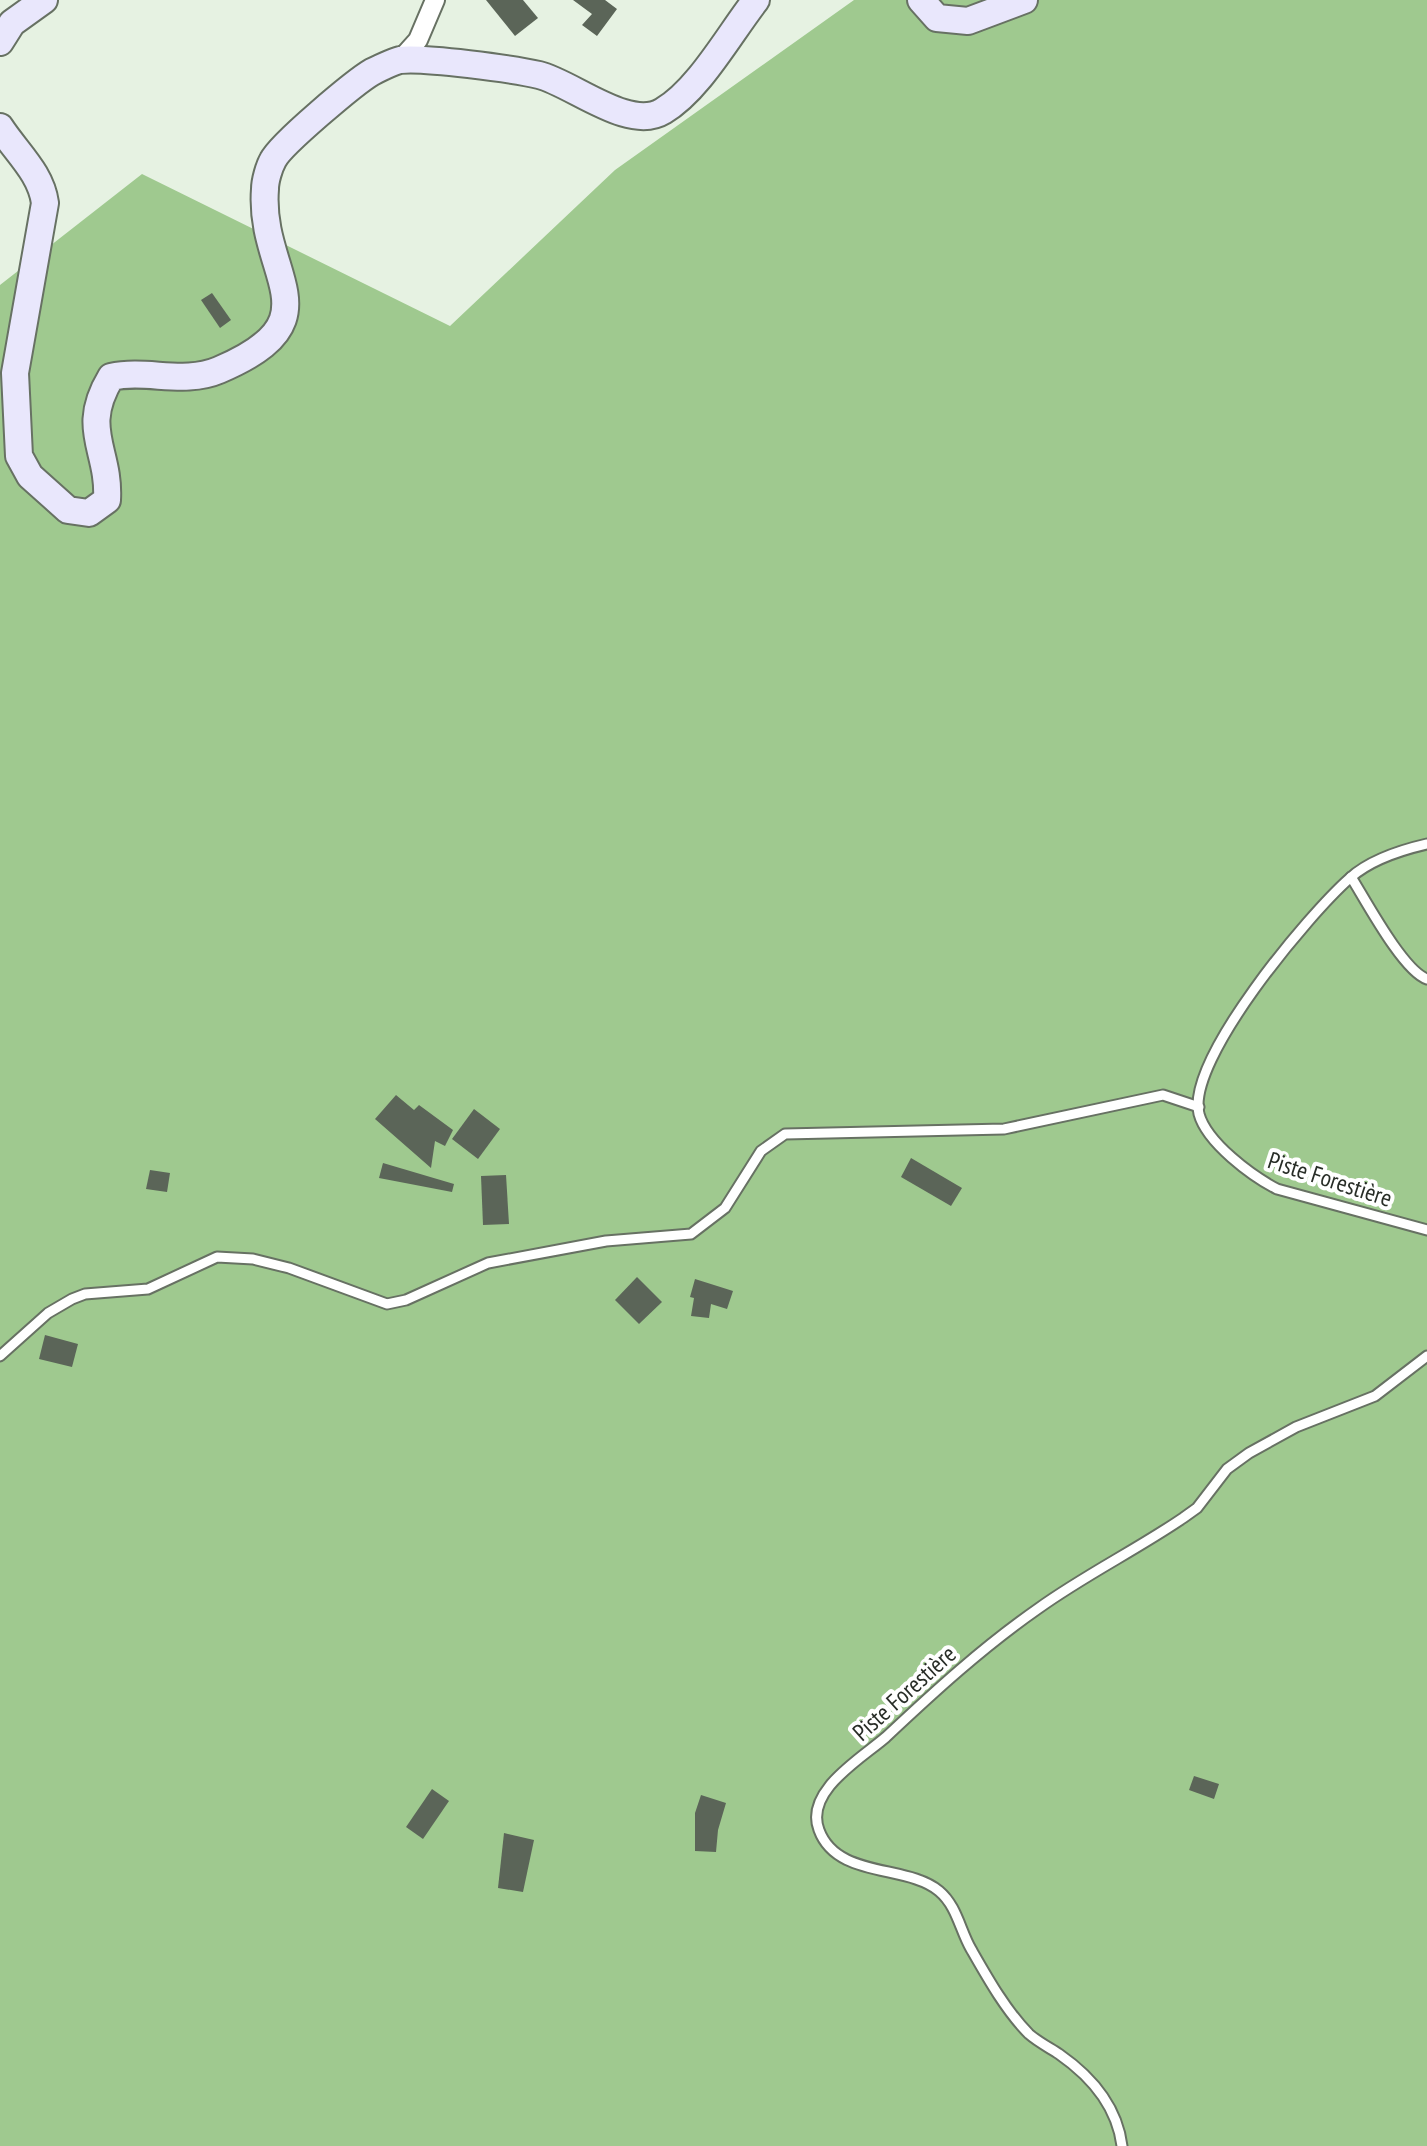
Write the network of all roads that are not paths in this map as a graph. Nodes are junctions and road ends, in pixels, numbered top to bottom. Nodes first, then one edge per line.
1 (44, 0) edge
2 (435, 0) edge
3 (756, 0) edge
4 (921, 0) edge
5 (1024, 0) edge
6 (0, 42) edge
7 (400, 60) junction
8 (0, 127) edge
9 (1427, 844) edge
10 (1351, 877) junction
11 (1427, 979) edge
12 (1199, 1107) junction
13 (1427, 1230) edge
14 (0, 1356) edge
15 (1427, 1356) edge
16 (1122, 2146) edge

1 - 6 street
2 - 7 street
3 - 7 street
4 - 5 street
7 - 8 street
9 - 10 lane
10 - 11 lane
10 - 12 lane
12 - 13 lane, Piste Forestière
12 - 14 lane
15 - 16 lane, Piste Forestière

